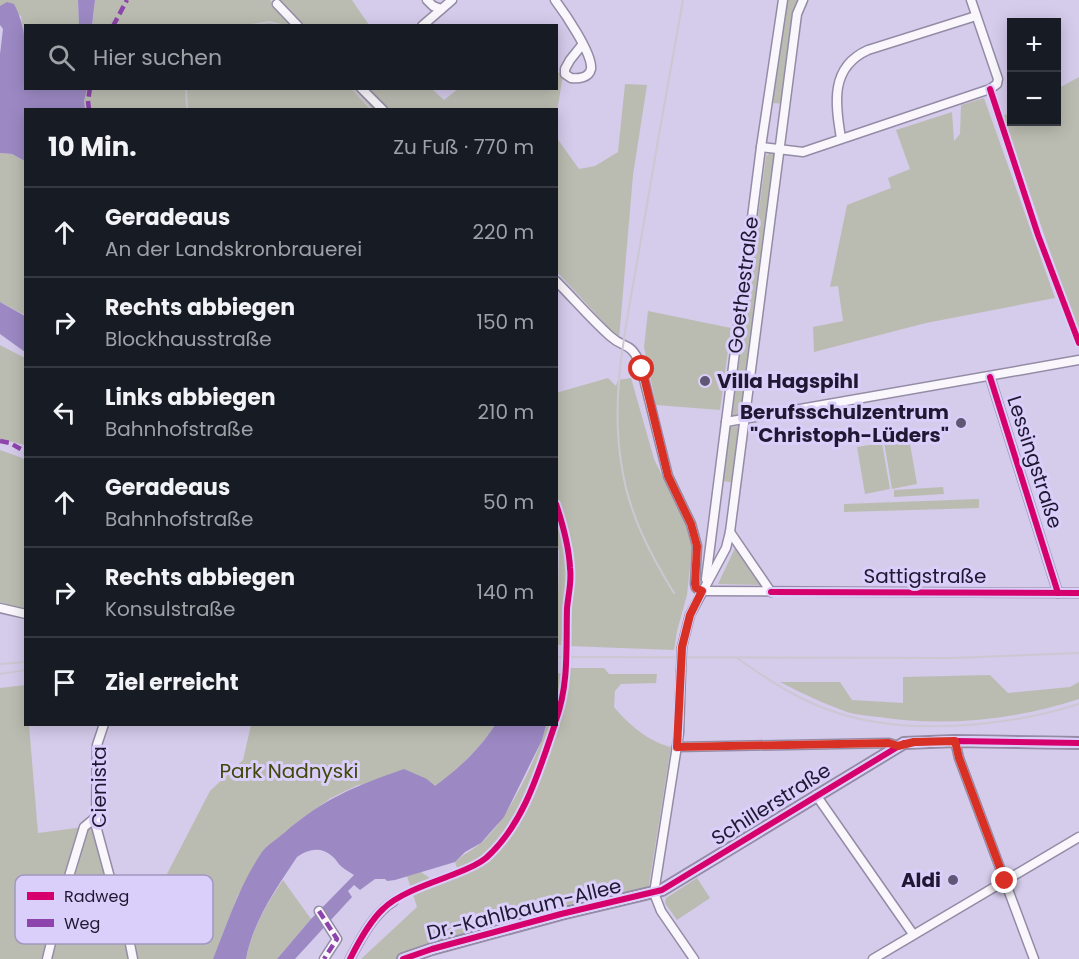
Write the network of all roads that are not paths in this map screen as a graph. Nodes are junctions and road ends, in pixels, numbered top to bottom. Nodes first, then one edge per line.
1 (428, 0) edge
2 (452, 0) edge
3 (555, 0) edge
4 (783, 0) edge
5 (802, 0) edge
6 (971, 0) edge
7 (277, 4) dead end
8 (441, 9) junction
9 (976, 16) junction
10 (296, 24) edge
11 (424, 24) edge
12 (582, 45) dead end
13 (363, 90) edge
14 (381, 108) edge
15 (841, 138) junction
16 (761, 147) junction
17 (780, 150) junction
18 (558, 283) edge
19 (1079, 360) edge
20 (990, 377) junction
21 (745, 419) junction
22 (726, 422) junction
23 (730, 532) junction
24 (703, 590) junction
25 (771, 592) junction
26 (1058, 593) junction
27 (1079, 593) edge
28 (0, 608) edge
29 (24, 614) edge
30 (103, 726) edge
31 (955, 741) junction
32 (1079, 744) edge
33 (901, 745) junction
34 (677, 747) junction
35 (816, 795) junction
36 (96, 817) junction
37 (1079, 837) edge
38 (69, 875) edge
39 (109, 875) edge
40 (1005, 881) junction
41 (654, 893) junction
42 (394, 901) dead end
43 (320, 911) dead end
44 (913, 934) junction
45 (51, 944) edge
46 (130, 944) edge
47 (47, 959) edge
48 (133, 959) edge
49 (324, 959) edge
50 (350, 959) edge
51 (403, 959) edge
52 (694, 959) edge
53 (873, 959) edge
54 (1034, 959) edge

1 - 8 street
2 - 8 street
3 - 12 street
4 - 16 street, Goethestraße
5 - 17 street, Goethestraße
6 - 9 street
7 - 10 street
8 - 11 street
9 - 15 street
9 - 15 street
13 - 14 street
15 - 17 street
16 - 17 street
16 - 22 street, Goethestraße
17 - 21 street, Goethestraße
18 - 24 street
19 - 20 street
20 - 21 street
20 - 26 street, Lessingstraße
21 - 22 street
21 - 23 street, Goethestraße
22 - 24 street, Goethestraße
23 - 24 street, Goethestraße
23 - 25 street
24 - 25 street, Sattigstraße
24 - 34 street, bridge
25 - 26 street, Sattigstraße
26 - 27 street, Sattigstraße
28 - 29 street
30 - 36 street, Cienista
31 - 32 main road
31 - 33 main road
31 - 40 street
33 - 34 street
33 - 35 main road, Schillerstraße
34 - 41 street
35 - 41 main road, Schillerstraße
35 - 44 street
36 - 38 street
36 - 39 street, Cienista
37 - 40 street
40 - 44 street
40 - 54 street
41 - 51 main road, Dr.-Kahlbaum-Allee
41 - 52 street
42 - 50 street
43 - 49 street
44 - 53 street
45 - 47 street
46 - 48 street, Cienista

